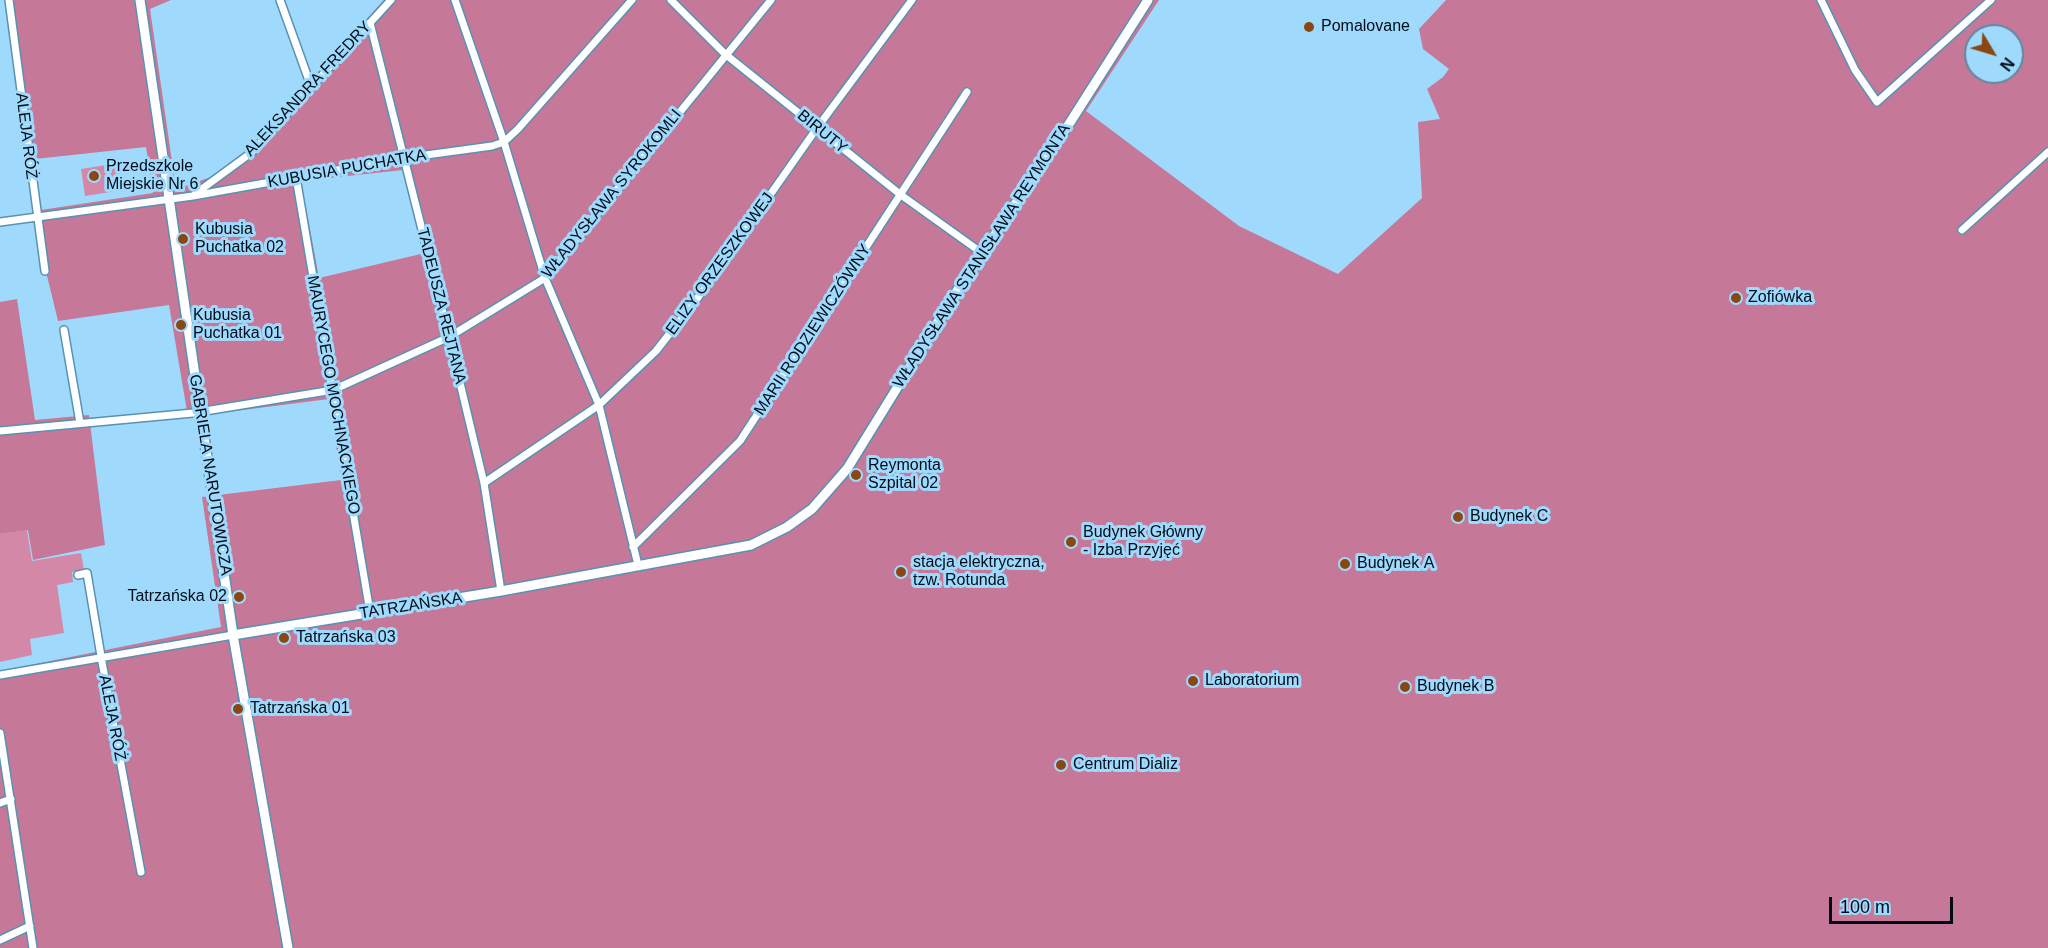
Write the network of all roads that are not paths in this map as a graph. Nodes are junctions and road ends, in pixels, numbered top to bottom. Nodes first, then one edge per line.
1 (9, 0) edge
2 (140, 0) edge
3 (280, 0) edge
4 (391, 0) edge
5 (455, 0) edge
6 (632, 0) edge
7 (671, 0) edge
8 (771, 0) edge
9 (912, 0) edge
10 (1148, 0) edge
11 (1821, 0) edge
12 (1991, 0) edge
13 (370, 22) junction
14 (725, 54) junction
15 (311, 86) junction
16 (968, 92) dead end
17 (817, 128) junction
18 (504, 142) junction
19 (2048, 152) edge
20 (404, 158) junction
21 (296, 177) junction
22 (901, 195) junction
23 (193, 196) junction
24 (169, 200) junction
25 (37, 216) junction
26 (0, 222) edge
27 (1962, 230) dead end
28 (982, 253) junction
29 (45, 271) dead end
30 (545, 278) junction
31 (64, 330) dead end
32 (449, 337) junction
33 (333, 390) junction
34 (599, 405) junction
35 (200, 412) junction
36 (80, 423) junction
37 (0, 431) edge
38 (483, 483) junction
39 (812, 509) joint
40 (633, 547) junction
41 (638, 565) junction
42 (78, 575) dead end
43 (501, 591) junction
44 (370, 612) junction
45 (233, 635) junction
46 (101, 658) junction
47 (0, 675) edge
48 (0, 733) edge
49 (11, 799) junction
50 (0, 803) edge
51 (141, 872) dead end
52 (30, 926) junction
53 (0, 940) edge
54 (33, 948) edge
55 (288, 948) edge

1 - 25 street, ALEJA RÓŻ
2 - 24 street, GABRIELA NARUTOWICZA
3 - 15 street
4 - 13 street, ALEKSANDRA FREDRY
5 - 18 street
6 - 18 street
7 - 14 street, BIRUTY
8 - 14 street, WŁADYSŁAWA SYROKOMLI
9 - 17 street, ELIZY ORZESZKOWEJ
10 - 28 street, WŁADYSŁAWA STANISŁAWA REYMONTA
11 - 12 street
13 - 15 street, ALEKSANDRA FREDRY
13 - 20 street, TADEUSZA REJTANA
14 - 17 street, BIRUTY
14 - 30 street, WŁADYSŁAWA SYROKOMLI
15 - 23 street, ALEKSANDRA FREDRY
16 - 22 street, MARII RODZIEWICZÓWNY
17 - 22 street, BIRUTY
17 - 34 street, ELIZY ORZESZKOWEJ
18 - 20 street, KUBUSIA PUCHATKA
18 - 30 street
19 - 27 street
20 - 21 street, KUBUSIA PUCHATKA
20 - 32 street, TADEUSZA REJTANA
21 - 23 street, KUBUSIA PUCHATKA
21 - 33 street, MAURYCEGO MOCHNACKIEGO
22 - 28 street, BIRUTY
22 - 40 street, MARII RODZIEWICZÓWNY
23 - 24 street, KUBUSIA PUCHATKA
24 - 25 street, KUBUSIA PUCHATKA
24 - 35 street, GABRIELA NARUTOWICZA
25 - 26 street, KUBUSIA PUCHATKA
25 - 29 street, ALEJA RÓŻ
28 - 39 street, WŁADYSŁAWA STANISŁAWA REYMONTA
30 - 32 street, WŁADYSŁAWA SYROKOMLI
30 - 34 street
31 - 36 street
32 - 33 street, WŁADYSŁAWA SYROKOMLI
32 - 38 street, TADEUSZA REJTANA
33 - 35 street, WŁADYSŁAWA SYROKOMLI
33 - 44 street, MAURYCEGO MOCHNACKIEGO
34 - 38 street, ELIZY ORZESZKOWEJ
34 - 40 street
35 - 36 street, WŁADYSŁAWA SYROKOMLI
35 - 45 street, GABRIELA NARUTOWICZA
36 - 37 street, WŁADYSŁAWA SYROKOMLI
38 - 43 street, TADEUSZA REJTANA
39 - 41 street, TATRZAŃSKA
40 - 41 street
41 - 43 street, TATRZAŃSKA
42 - 46 street, ALEJA RÓŻ
43 - 44 street, TATRZAŃSKA
44 - 45 street, TATRZAŃSKA
45 - 46 street, TATRZAŃSKA
45 - 55 street, GABRIELA NARUTOWICZA
46 - 47 street, TATRZAŃSKA
46 - 51 street, ALEJA RÓŻ
48 - 49 street
49 - 50 street
49 - 52 street
52 - 53 street
52 - 54 street

